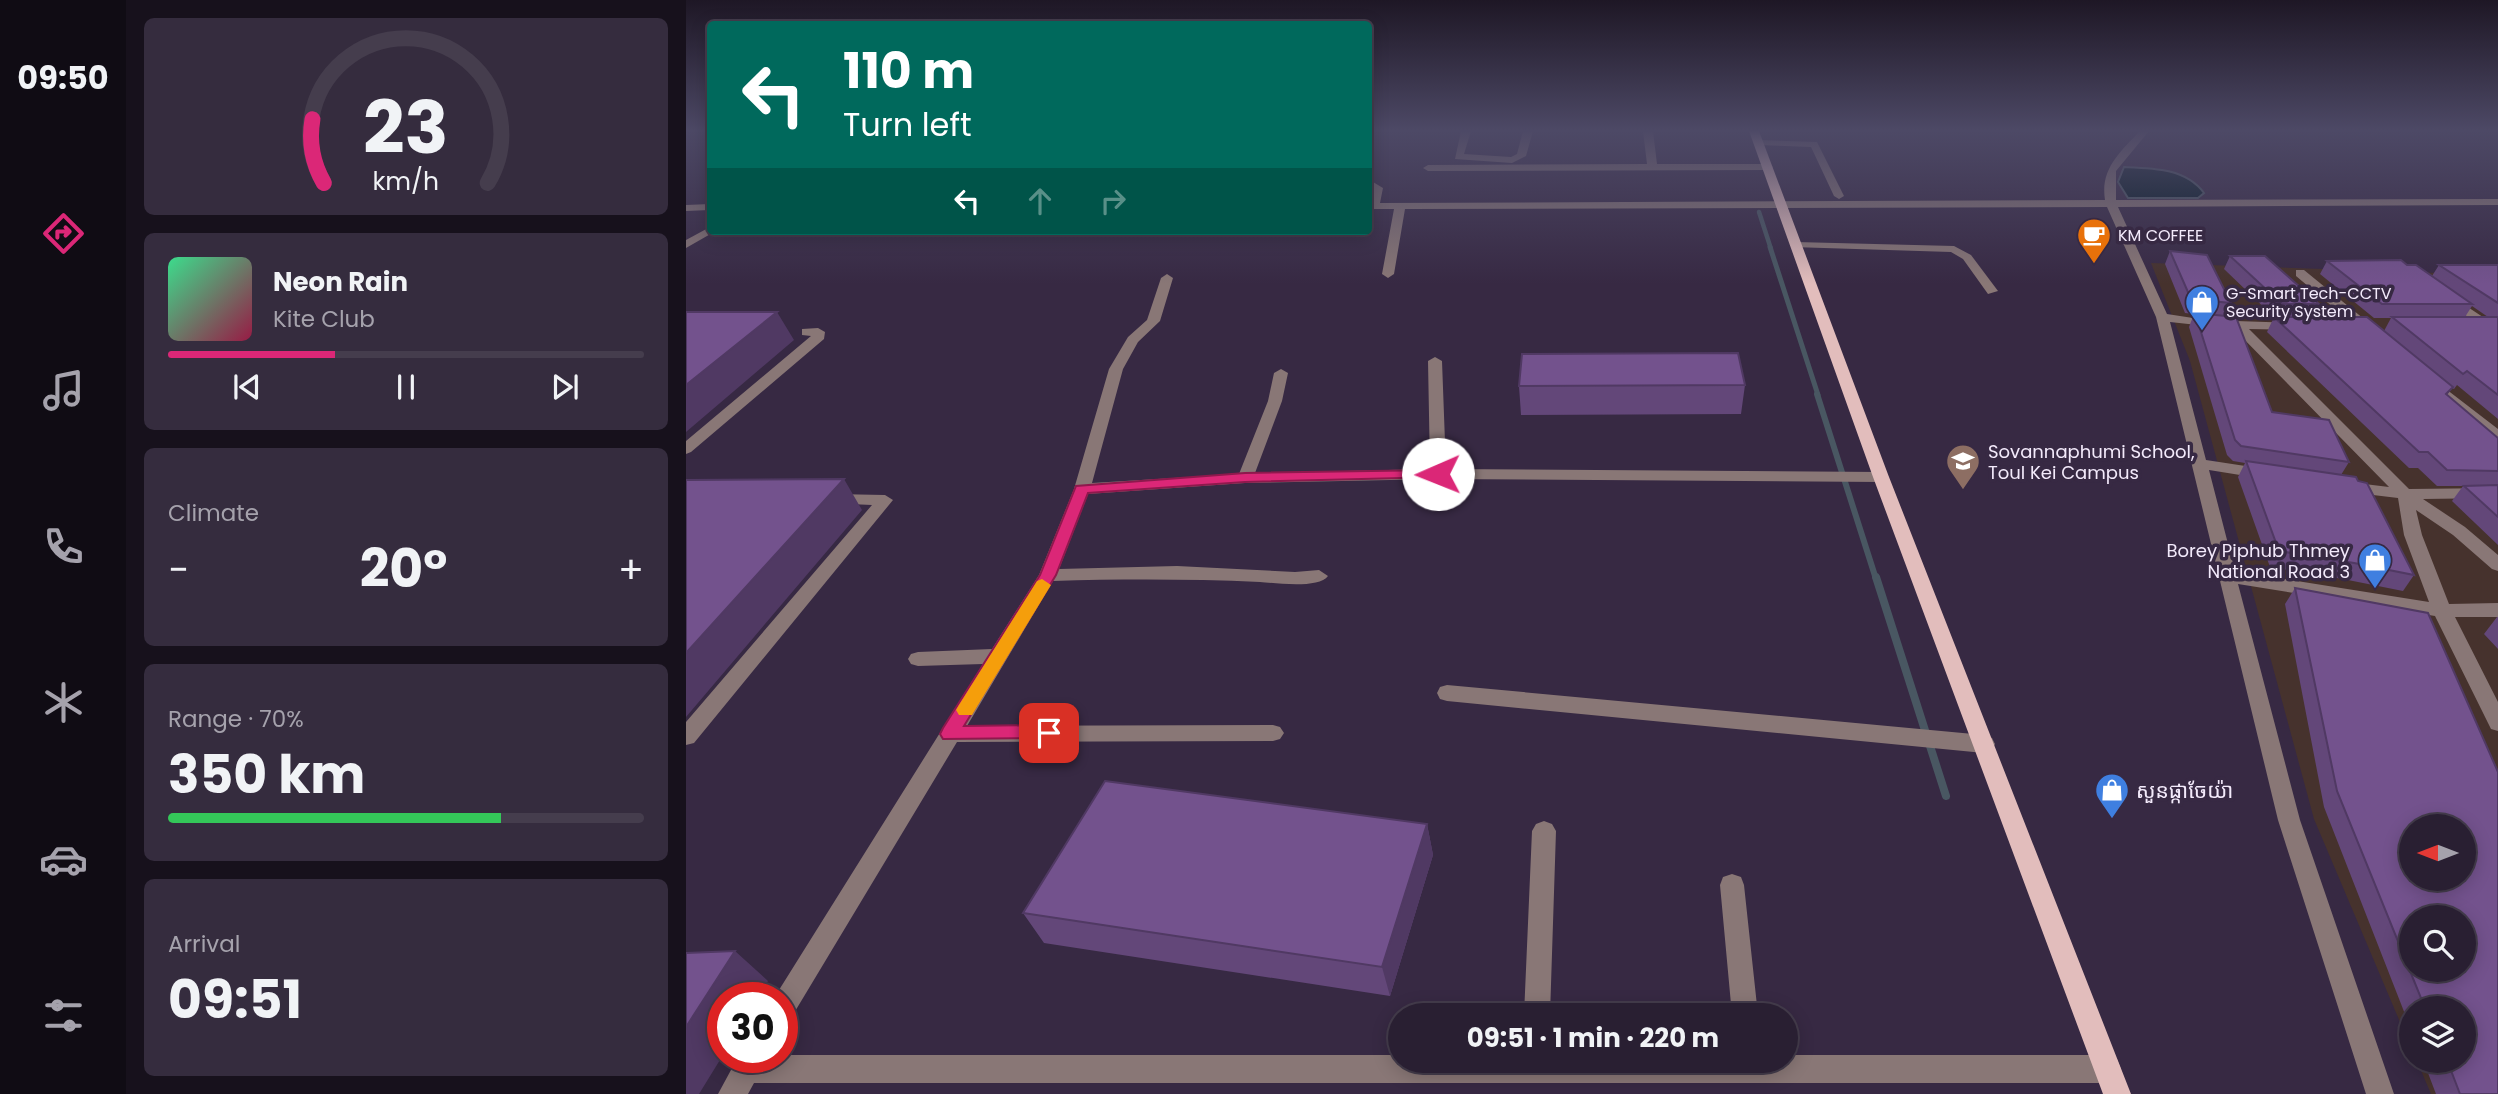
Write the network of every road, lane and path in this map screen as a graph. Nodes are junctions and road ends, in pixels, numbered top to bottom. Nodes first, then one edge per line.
1 (1773, 182) edge
2 (1833, 182) edge
3 (2107, 182) edge
4 (1372, 185) edge
5 (1839, 195) dead end
6 (2498, 202) edge
7 (1372, 203) edge
8 (2111, 204) junction
9 (1781, 205) junction
10 (1372, 206) edge
11 (1400, 206) junction
12 (707, 207) edge
13 (686, 208) edge
14 (707, 232) edge
15 (686, 245) edge
16 (1796, 245) junction
17 (2300, 273) dead end
18 (1388, 274) dead end
19 (1167, 278) dead end
20 (2437, 290) edge
21 (1992, 292) dead end
22 (2162, 317) junction
23 (2238, 325) junction
24 (2314, 326) edge
25 (2460, 326) edge
26 (2340, 327) edge
27 (2372, 327) junction
28 (2494, 328) edge
29 (807, 332) dead end
30 (2385, 344) edge
31 (1434, 361) dead end
32 (2416, 369) edge
33 (1282, 373) dead end
34 (2498, 437) edge
35 (686, 449) edge
36 (2201, 464) junction
37 (1438, 474) junction
38 (1881, 477) junction
39 (2284, 477) edge
40 (1245, 478) junction
41 (2337, 485) edge
42 (1082, 489) junction
43 (2498, 493) edge
44 (2405, 494) junction
45 (817, 499) edge
46 (2498, 565) edge
47 (1048, 575) junction
48 (1320, 576) dead end
49 (2229, 576) junction
50 (2498, 610) edge
51 (2442, 611) junction
52 (1000, 656) junction
53 (918, 659) dead end
54 (1447, 693) dead end
55 (2498, 723) edge
56 (1273, 733) dead end
57 (950, 734) junction
58 (686, 737) edge
59 (1984, 744) junction
60 (1544, 831) dead end
61 (1732, 886) dead end
62 (798, 983) edge
63 (1537, 1003) edge
64 (1744, 1003) edge
65 (798, 1063) edge
66 (1388, 1065) edge
67 (1798, 1068) edge
68 (745, 1073) edge
69 (2112, 1081) edge
70 (733, 1094) edge
71 (2380, 1094) edge

1 - 9 main road
2 - 5 street
3 - 8 street
4 - 7 street
6 - 8 street
8 - 9 street
8 - 22 street
9 - 11 street
9 - 16 main road
10 - 11 street
11 - 18 street
12 - 13 street
14 - 15 street
16 - 21 street
16 - 38 main road
17 - 27 street
19 - 42 street
20 - 28 street
22 - 23 street
22 - 36 street
23 - 24 street
23 - 44 street
25 - 28 street
26 - 27 street
27 - 30 street
29 - 35 street
31 - 37 street
32 - 34 street
33 - 40 street
36 - 39 street
36 - 49 street
37 - 38 street
37 - 40 street
38 - 59 main road
40 - 42 street
41 - 44 street
42 - 47 street
43 - 44 street
44 - 46 street
44 - 51 street
45 - 58 street
47 - 48 street
47 - 52 street
49 - 51 street
49 - 71 street
50 - 51 street
51 - 55 street
52 - 53 street
52 - 57 street
54 - 59 street
56 - 57 street
57 - 62 street
59 - 69 main road
60 - 63 street
61 - 64 street
65 - 66 street
67 - 69 street
68 - 70 street

